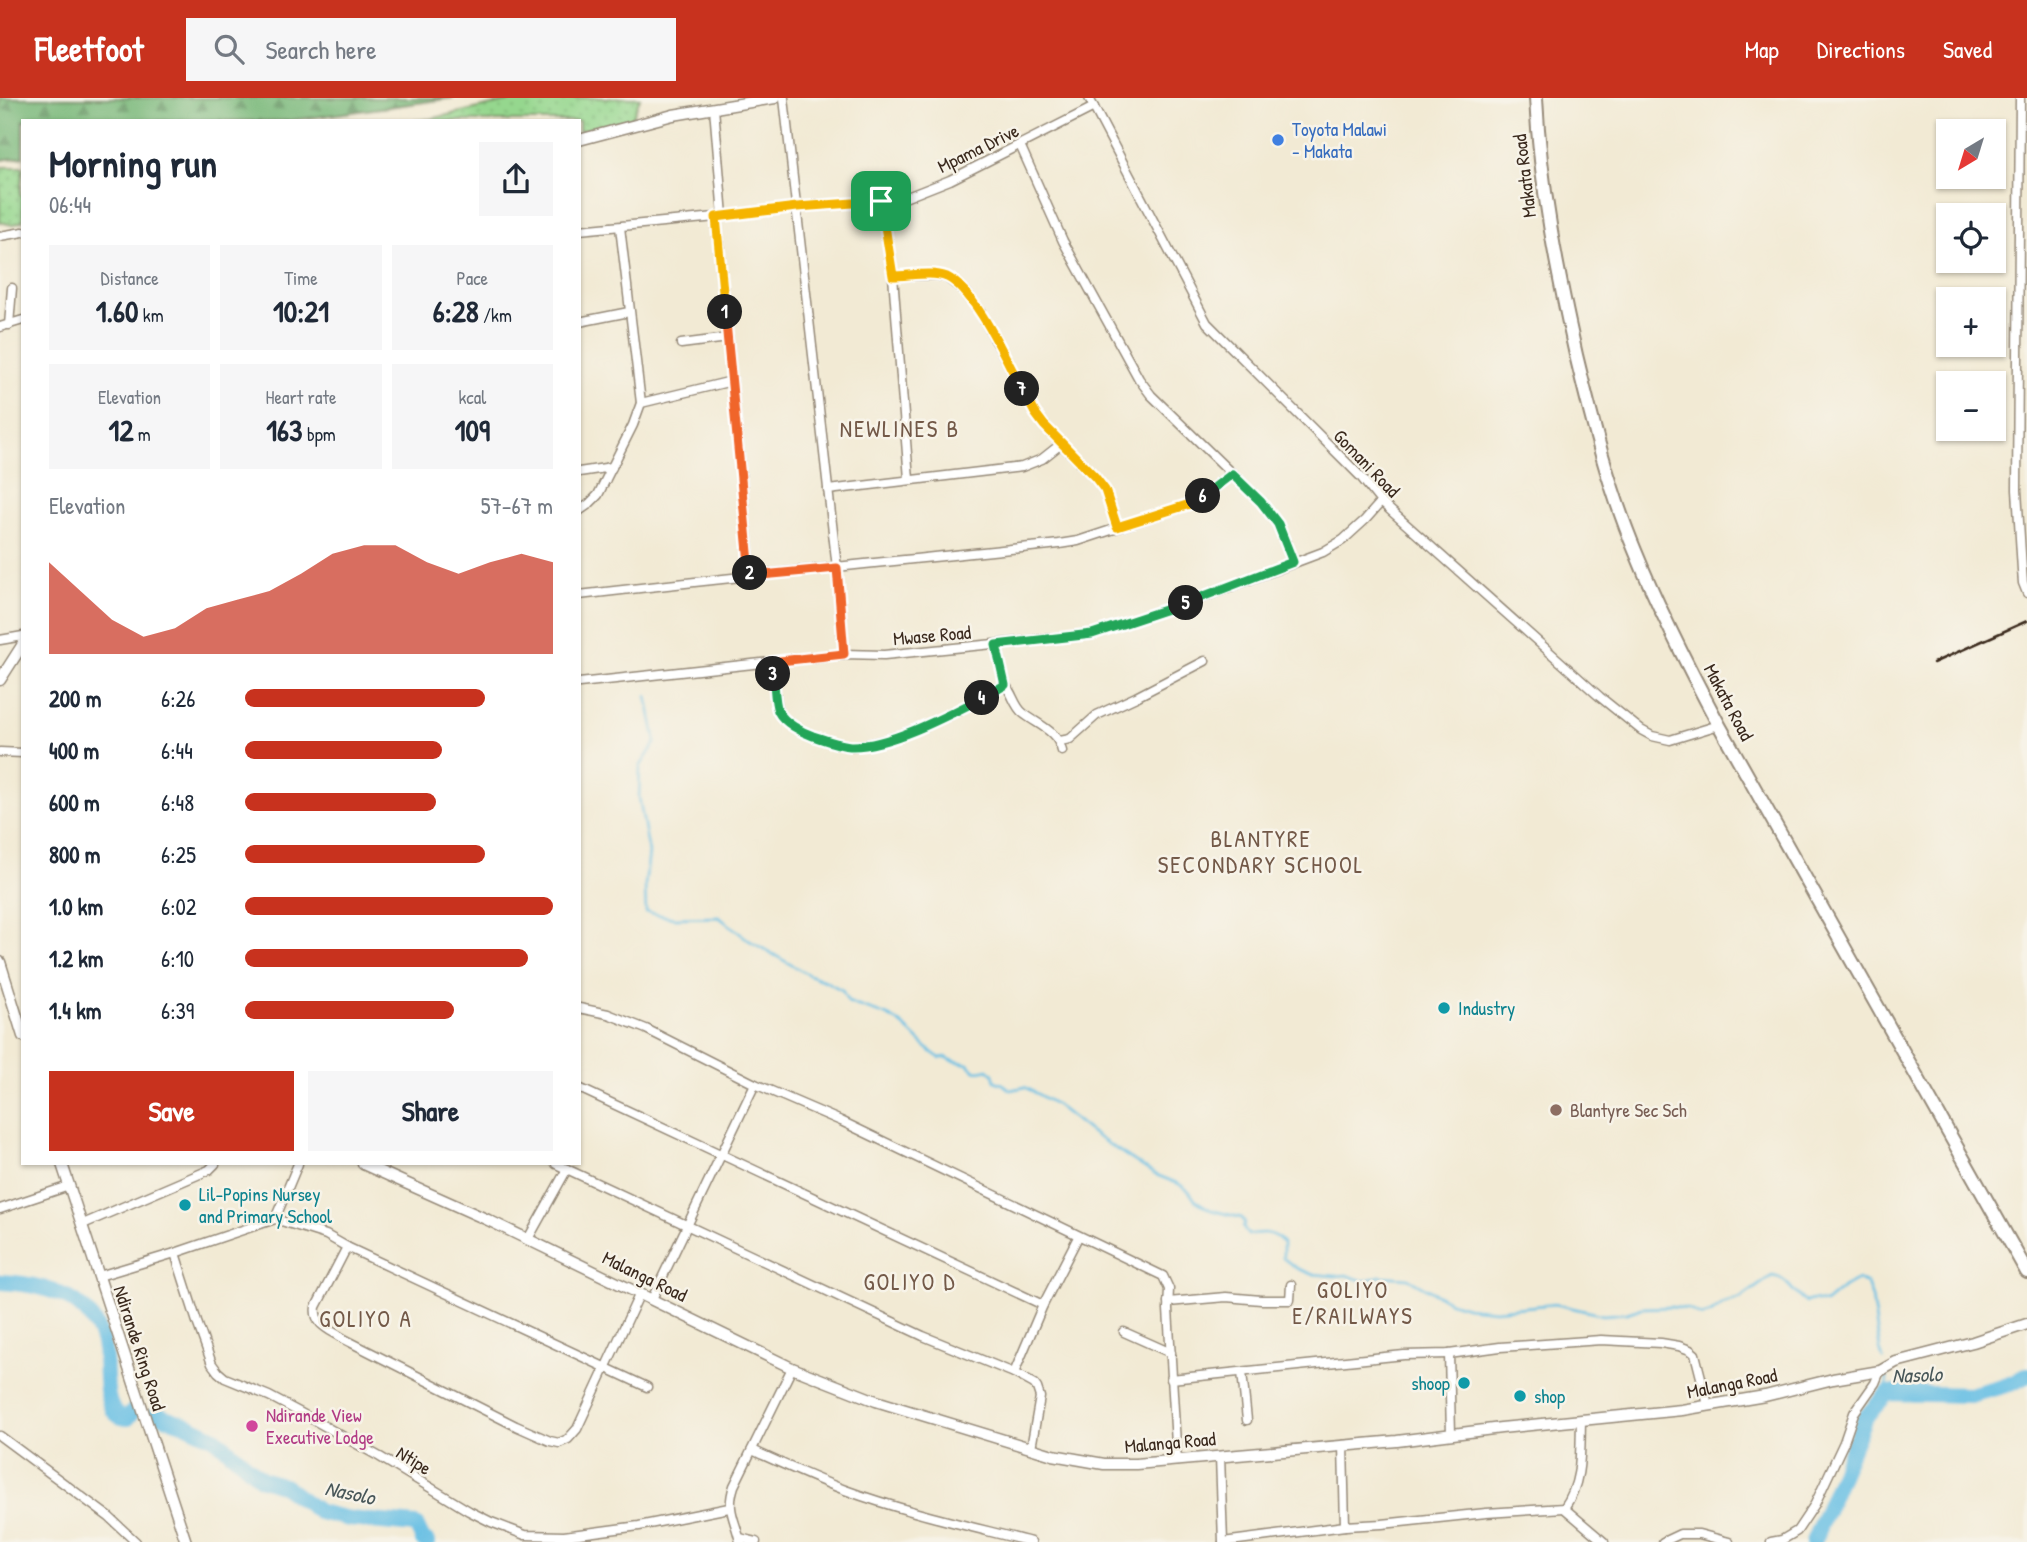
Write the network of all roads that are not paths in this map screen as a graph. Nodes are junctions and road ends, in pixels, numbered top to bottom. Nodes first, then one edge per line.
1 (775, 98) edge
2 (784, 98) edge
3 (1088, 98) edge
4 (1536, 98) edge
5 (2020, 98) edge
6 (1094, 107) junction
7 (714, 108) junction
8 (581, 139) edge
9 (1020, 145) junction
10 (881, 201) junction
11 (797, 207) junction
12 (720, 217) junction
13 (620, 227) junction
14 (581, 230) edge
15 (21, 232) edge
16 (0, 236) edge
17 (893, 276) junction
18 (12, 288) dead end
19 (629, 312) junction
20 (21, 321) edge
21 (581, 321) edge
22 (4, 326) edge
23 (728, 338) junction
24 (681, 344) dead end
25 (732, 381) junction
26 (641, 403) junction
27 (1061, 444) junction
28 (612, 467) junction
29 (581, 472) edge
30 (1232, 474) junction
31 (909, 480) junction
32 (828, 490) junction
33 (1381, 502) junction
34 (581, 510) edge
35 (1117, 527) junction
36 (1293, 562) junction
37 (837, 568) junction
38 (751, 576) junction
39 (2027, 593) edge
40 (581, 595) edge
41 (21, 636) edge
42 (0, 640) edge
43 (996, 645) junction
44 (21, 647) edge
45 (844, 654) junction
46 (1205, 661) dead end
47 (771, 662) junction
48 (0, 680) edge
49 (581, 683) edge
50 (1005, 685) junction
51 (1719, 725) junction
52 (1060, 741) junction
53 (1062, 751) dead end
54 (0, 752) edge
55 (21, 753) edge
56 (0, 962) edge
57 (581, 1008) edge
58 (21, 1030) edge
59 (755, 1084) junction
60 (581, 1089) edge
61 (722, 1154) junction
62 (62, 1165) edge
63 (214, 1165) edge
64 (298, 1165) edge
65 (558, 1165) edge
66 (380, 1167) edge
67 (568, 1169) junction
68 (69, 1186) junction
69 (0, 1209) edge
70 (275, 1219) junction
71 (83, 1224) junction
72 (688, 1225) junction
73 (1078, 1237) junction
74 (528, 1240) junction
75 (347, 1247) junction
76 (175, 1253) junction
77 (2027, 1272) edge
78 (99, 1276) junction
79 (1291, 1285) dead end
80 (640, 1293) junction
81 (652, 1298) junction
82 (1168, 1302) junction
83 (1043, 1305) junction
84 (2027, 1324) edge
85 (1124, 1332) dead end
86 (1171, 1353) junction
87 (1449, 1354) junction
88 (605, 1368) junction
89 (792, 1368) junction
90 (1880, 1371) junction
91 (1242, 1372) junction
92 (1014, 1373) junction
93 (1171, 1379) junction
94 (647, 1387) dead end
95 (1708, 1405) junction
96 (1247, 1420) dead end
97 (1581, 1420) junction
98 (1451, 1434) junction
99 (0, 1436) edge
100 (1343, 1446) junction
101 (1031, 1448) junction
102 (752, 1450) junction
103 (1220, 1456) junction
104 (1177, 1461) junction
105 (729, 1508) junction
106 (1564, 1508) junction
107 (1345, 1526) junction
108 (740, 1540) edge
109 (136, 1542) edge
110 (186, 1542) edge
111 (756, 1542) edge
112 (1031, 1542) edge
113 (1223, 1542) edge
114 (1604, 1542) edge
115 (1663, 1542) edge
116 (1729, 1542) edge
117 (1771, 1542) edge

1 - 7 street
2 - 11 street
3 - 6 street, Gomani Road
4 - 51 main road, Makata Road
5 - 39 street
6 - 9 street, Mpama Drive
6 - 33 street, Gomani Road
7 - 8 street
7 - 12 street
9 - 10 street, Mpama Drive
9 - 30 street
10 - 11 street, Mpama Drive
10 - 17 street
11 - 12 street, Mpama Drive
11 - 32 street
12 - 13 street, Mpama Drive
12 - 23 street
13 - 14 street, Mpama Drive
13 - 19 street
15 - 16 street
17 - 27 street
17 - 31 street
18 - 22 street
19 - 21 street
19 - 26 street
20 - 22 street
23 - 24 street
23 - 25 street
25 - 26 street
25 - 38 street
26 - 28 street
27 - 31 street
27 - 35 street
28 - 29 street
28 - 34 street
30 - 35 street
30 - 36 street
31 - 32 street
32 - 37 street
33 - 36 street, Mwase Road
33 - 51 street, Gomani Road
35 - 37 street
36 - 43 street, Mwase Road
37 - 38 street
37 - 45 street
38 - 40 street
41 - 42 street
43 - 45 street, Mwase Road
43 - 50 street
44 - 48 street
45 - 47 street, Mwase Road
46 - 52 street
47 - 49 street, Mwase Road
47 - 50 street
50 - 52 street
51 - 77 main road, Makata Road
52 - 53 street
54 - 55 street
56 - 58 street
57 - 59 street
59 - 61 street
59 - 73 street
60 - 61 street
61 - 72 street
61 - 83 street
62 - 68 street, Ndirande Ring Road
63 - 71 street
64 - 70 street
65 - 67 street
66 - 74 street, Malanga Road
67 - 72 street
67 - 74 street
68 - 69 street
68 - 71 street, Ndirande Ring Road
70 - 75 street
70 - 76 street
71 - 78 street, Ndirande Ring Road
72 - 81 street
72 - 92 street
73 - 82 street
73 - 83 street
74 - 80 street, Malanga Road
75 - 88 street
75 - 88 street
76 - 78 street
76 - 105 street, Ntipe
78 - 110 street, Ndirande Ring Road
79 - 82 street
80 - 81 street, Malanga Road
80 - 88 street
81 - 89 street, Malanga Road
82 - 86 street
83 - 92 street
84 - 90 street, Malanga Road
85 - 86 street
86 - 93 street
87 - 91 street
87 - 95 street
87 - 98 street
88 - 94 street
89 - 101 street, Malanga Road
89 - 102 street
90 - 95 street, Malanga Road
90 - 117 street
91 - 93 street
91 - 96 street
92 - 101 street
93 - 104 street
95 - 97 street, Malanga Road
97 - 98 street, Malanga Road
97 - 106 street
98 - 100 street, Malanga Road
99 - 109 street
100 - 103 street, Malanga Road
100 - 107 street
101 - 104 street, Malanga Road
102 - 105 street
102 - 112 street
103 - 104 street, Malanga Road
103 - 113 street
105 - 108 street
106 - 107 street
106 - 114 street
107 - 113 street
108 - 111 street
115 - 116 street

